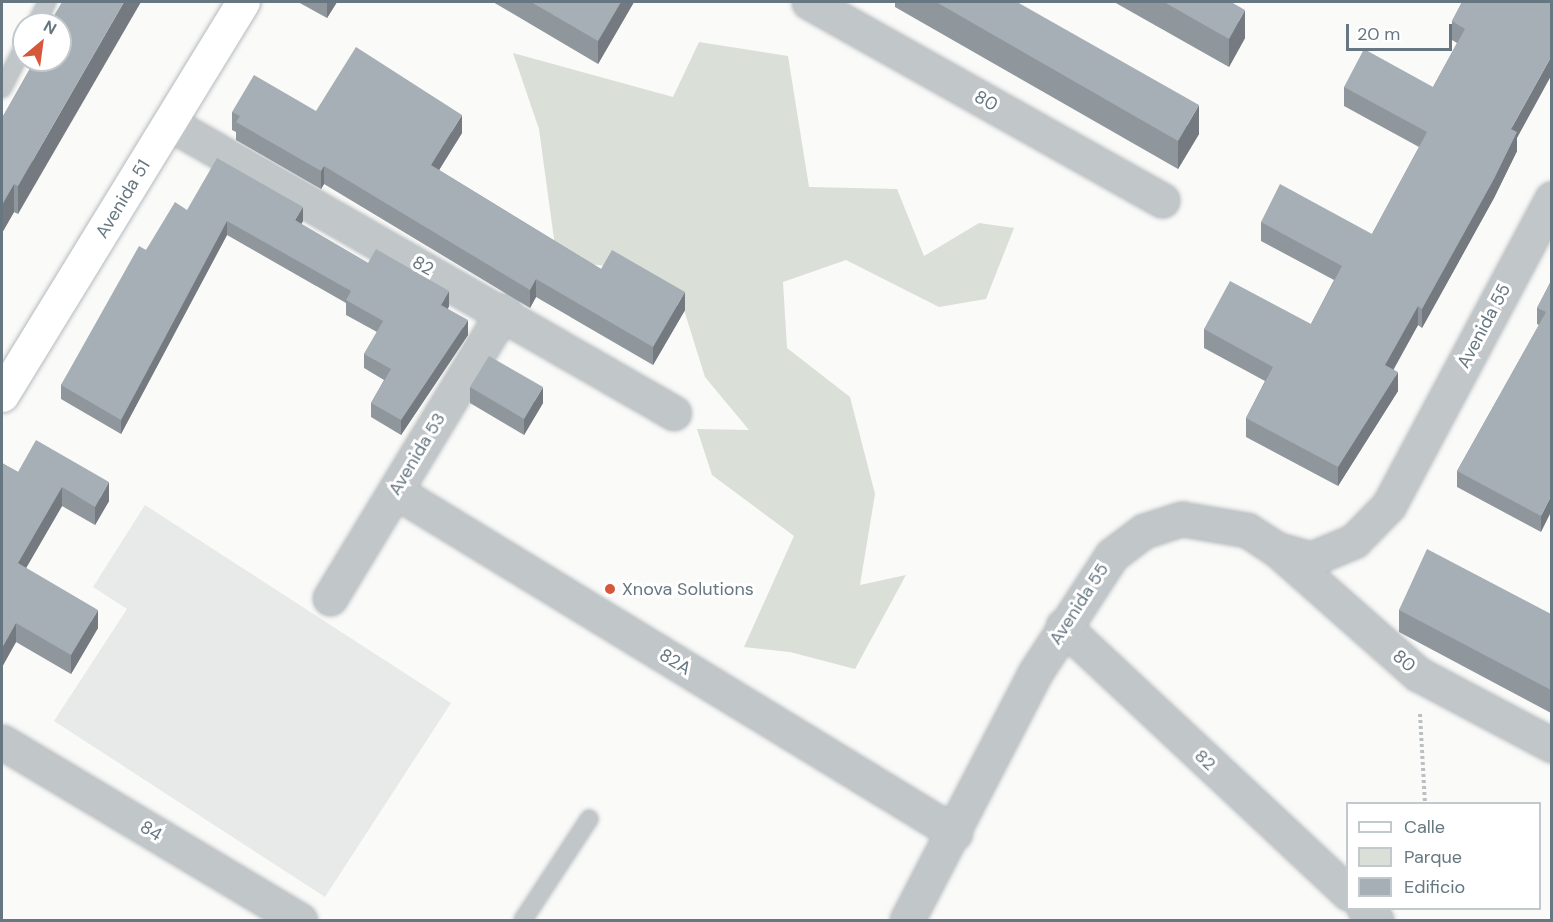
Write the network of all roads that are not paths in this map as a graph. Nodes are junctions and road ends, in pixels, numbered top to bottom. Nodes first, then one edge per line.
1 (243, 2) edge
2 (809, 2) edge
3 (858, 13) edge
4 (12, 69) edge
5 (2, 89) edge
6 (169, 123) junction
7 (1551, 199) edge
8 (1162, 200) dead end
9 (504, 311) junction
10 (2, 395) edge
11 (674, 413) dead end
12 (395, 491) junction
13 (1276, 549) junction
14 (330, 598) dead end
15 (1063, 626) junction
16 (2, 742) edge
17 (1551, 745) edge
18 (589, 819) dead end
19 (955, 833) junction
20 (1346, 892) edge
21 (1365, 910) edge
22 (300, 921) edge
23 (523, 921) edge
24 (907, 921) edge
25 (1376, 921) edge

1 - 6 main road, Avenida 51
2 - 3 street, 80
3 - 8 street, 80
4 - 5 lane
6 - 9 street, 82
6 - 10 main road, Avenida 51
7 - 13 street, Avenida 55
9 - 11 street, 82
9 - 12 street, Avenida 53
12 - 14 street, Avenida 53
12 - 19 street, 82A
13 - 15 street, Avenida 55
13 - 17 street, 80
15 - 19 street, Avenida 55
15 - 20 street, 82
16 - 22 street, 84
18 - 23 lane
19 - 24 street, Avenida 55
21 - 25 street

